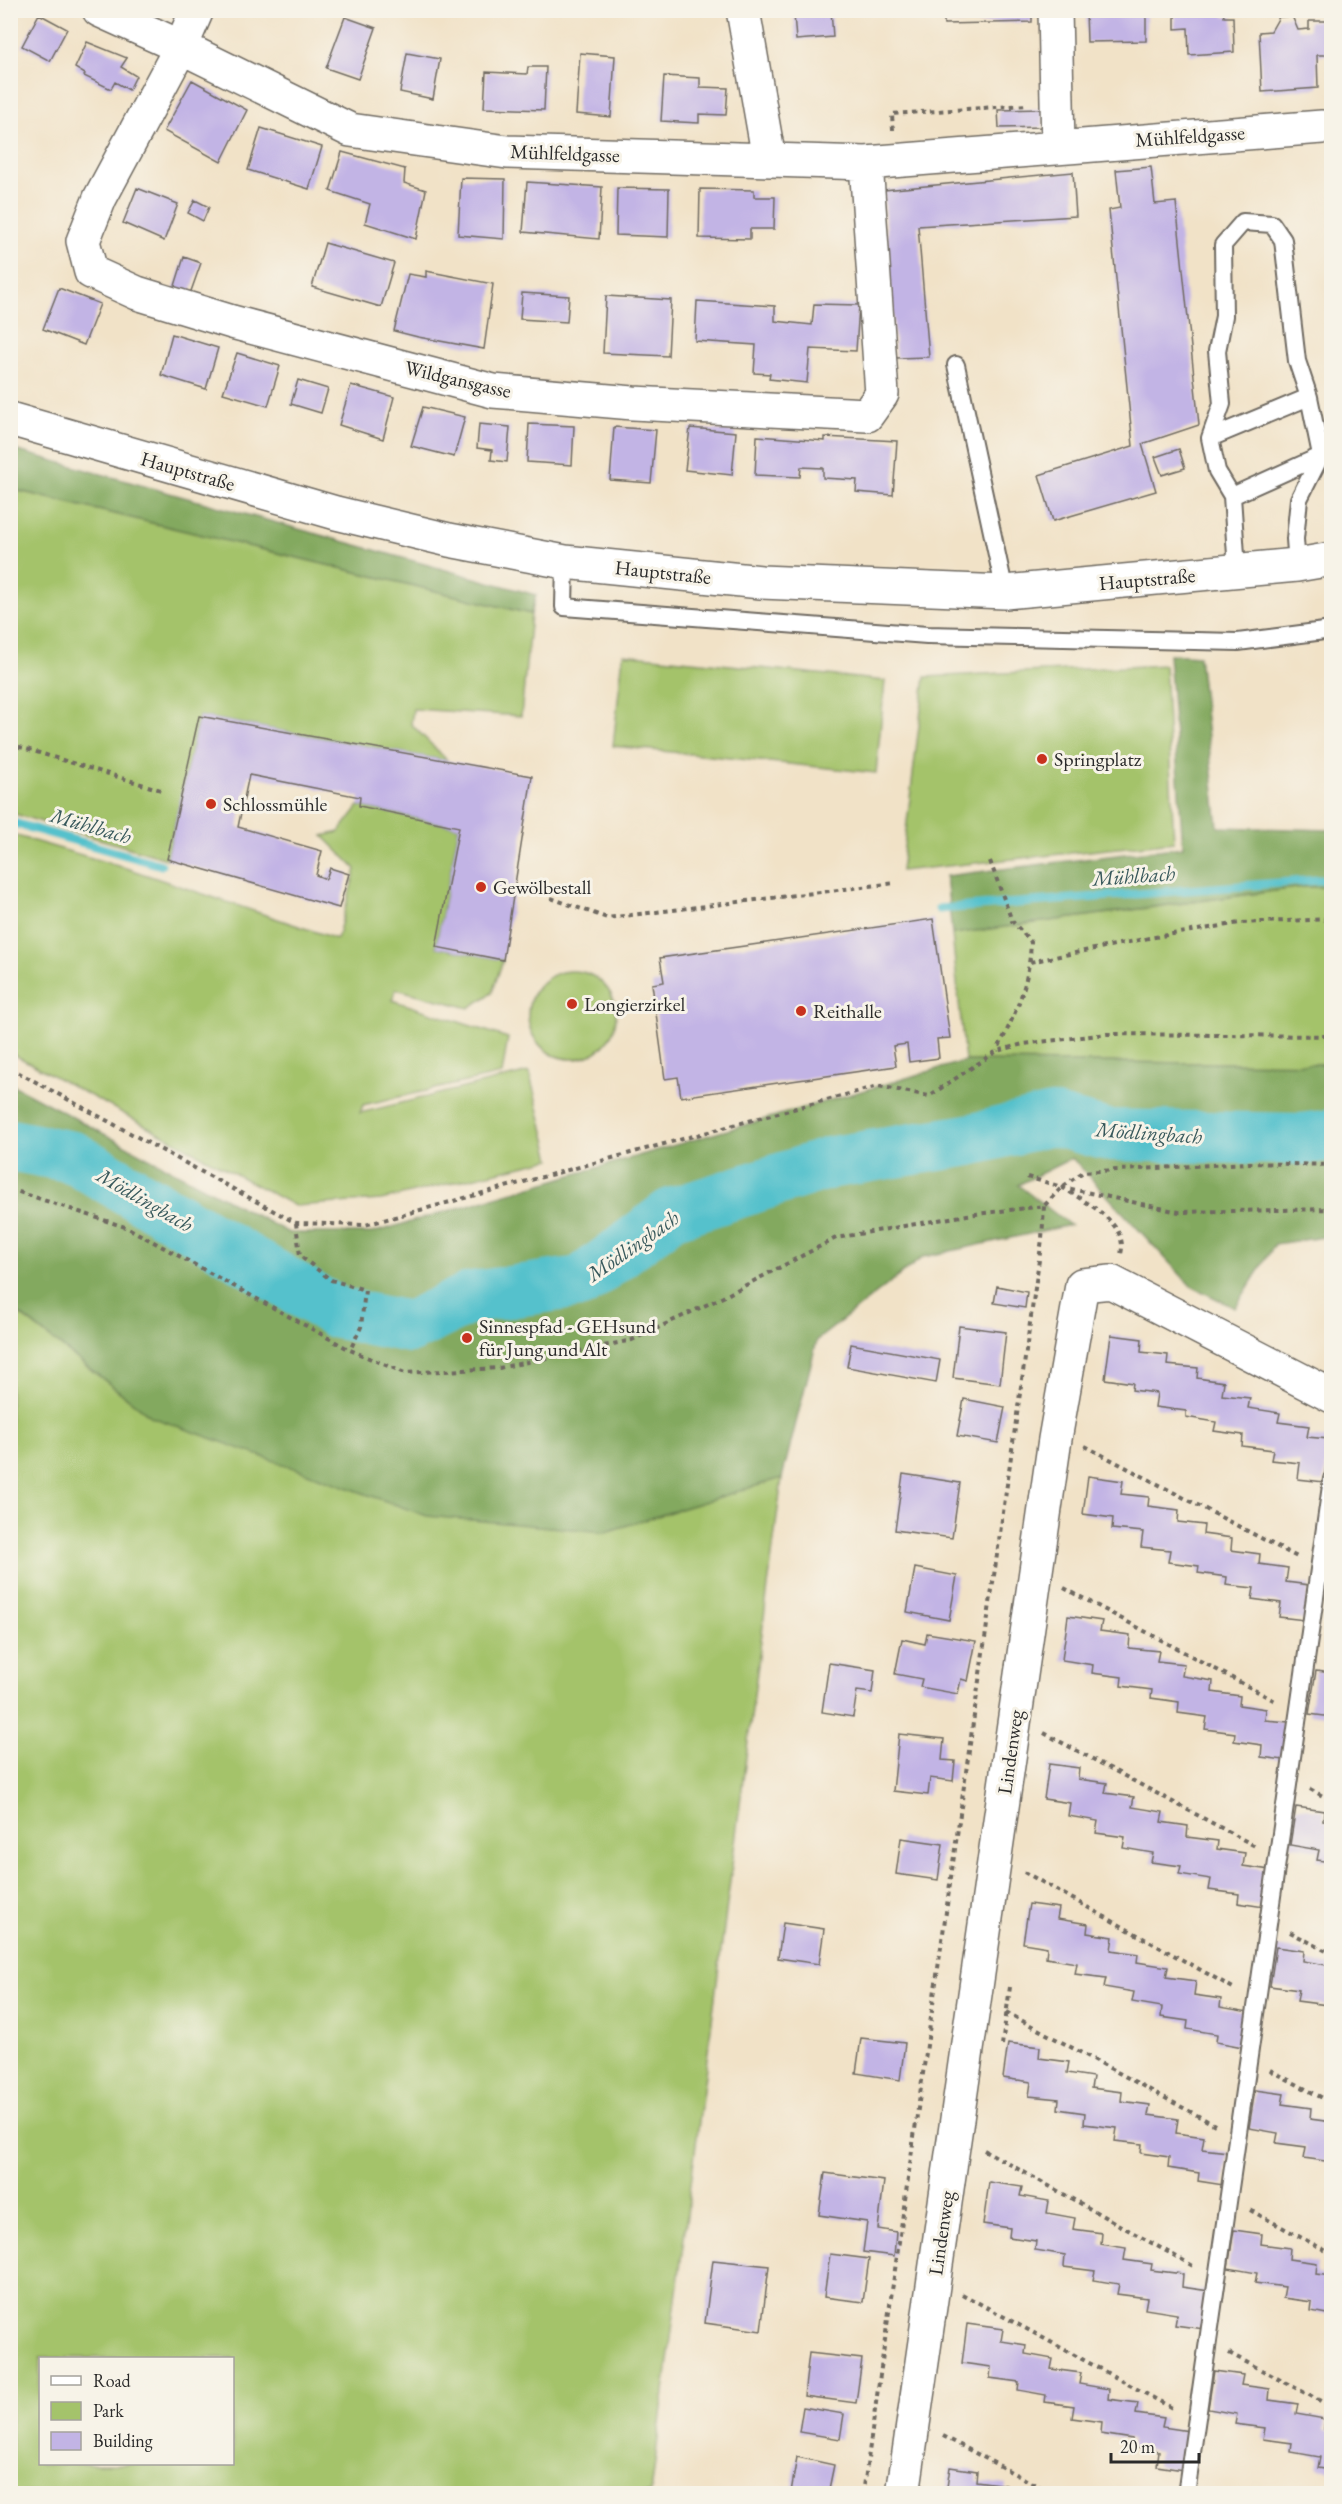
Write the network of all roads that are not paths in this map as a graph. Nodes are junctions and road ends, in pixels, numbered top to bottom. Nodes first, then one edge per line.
1 (99, 10) edge
2 (196, 10) edge
3 (743, 10) edge
4 (1055, 10) edge
5 (181, 47) junction
6 (1322, 127) dead end
7 (1058, 146) junction
8 (769, 159) junction
9 (881, 161) junction
10 (956, 365) dead end
11 (1309, 397) junction
12 (10, 419) edge
13 (1210, 438) junction
14 (1326, 454) edge
15 (1232, 496) junction
16 (1332, 559) edge
17 (565, 562) junction
18 (1297, 565) junction
19 (1237, 570) junction
20 (1005, 591) junction
21 (1332, 630) edge
22 (1332, 1396) edge
23 (1332, 1479) edge
24 (903, 2493) edge
25 (1186, 2493) edge

1 - 5 street, Mühlfeldgasse
2 - 5 street
3 - 8 street
4 - 7 street
5 - 8 street, Mühlfeldgasse
5 - 9 street, Wildgansgasse
6 - 7 street, Mühlfeldgasse
7 - 9 street, Mühlfeldgasse
8 - 9 street, Mühlfeldgasse
10 - 20 lane
11 - 13 lane
11 - 13 lane
11 - 14 lane
12 - 17 street, Hauptstraße
13 - 15 lane
14 - 15 lane
14 - 18 lane
15 - 19 lane
16 - 18 street, Hauptstraße
17 - 20 street, Hauptstraße
17 - 21 lane
18 - 19 street, Hauptstraße
19 - 20 street, Hauptstraße
22 - 24 street, Lindenweg
23 - 25 lane

